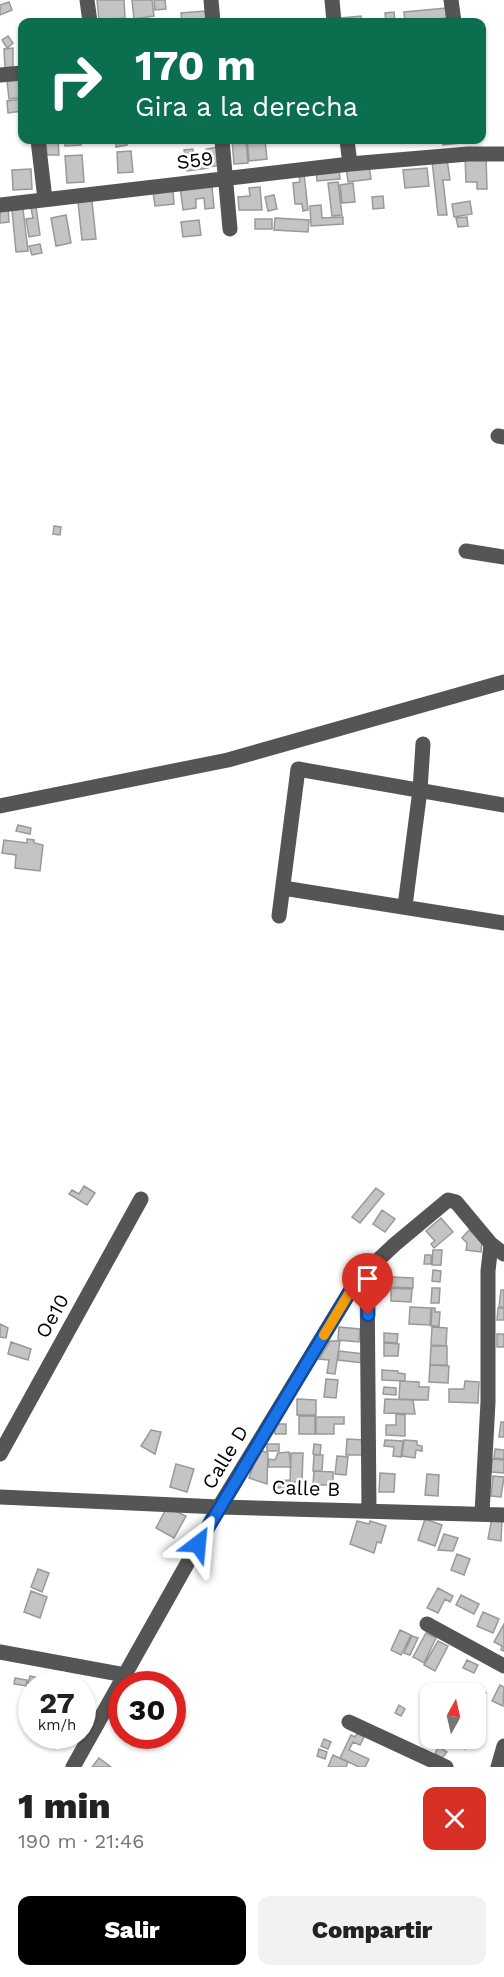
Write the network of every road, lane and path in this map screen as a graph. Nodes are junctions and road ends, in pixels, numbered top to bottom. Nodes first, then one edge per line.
1 (87, 0) edge
2 (212, 0) edge
3 (332, 0) edge
4 (451, 0) edge
5 (89, 18) edge
6 (213, 18) edge
7 (334, 18) edge
8 (453, 18) edge
9 (18, 73) edge
10 (0, 75) edge
11 (38, 144) edge
12 (222, 144) edge
13 (348, 144) edge
14 (467, 147) edge
15 (504, 154) edge
16 (350, 164) junction
17 (226, 177) junction
18 (45, 200) junction
19 (0, 205) edge
20 (230, 229) dead end
21 (466, 551) dead end
22 (504, 557) edge
23 (504, 682) edge
24 (423, 744) dead end
25 (420, 790) junction
26 (504, 805) edge
27 (0, 806) edge
28 (283, 888) junction
29 (405, 906) junction
30 (279, 916) dead end
31 (504, 923) edge
32 (141, 1199) dead end
33 (491, 1244) junction
34 (504, 1254) edge
35 (367, 1271) junction
36 (0, 1454) edge
37 (0, 1497) edge
38 (219, 1507) junction
39 (369, 1511) junction
40 (482, 1513) junction
41 (504, 1515) edge
42 (427, 1624) dead end
43 (0, 1652) edge
44 (504, 1666) edge
45 (127, 1671) edge
46 (108, 1672) edge
47 (108, 1705) edge
48 (349, 1722) dead end
49 (504, 1746) edge
50 (73, 1767) edge
51 (446, 1767) edge
52 (498, 1767) edge

1 - 5 street
2 - 6 street
3 - 7 street
4 - 8 street
9 - 10 street
11 - 18 street
12 - 17 street
13 - 16 street
14 - 15 street, S59
14 - 16 street, S59
16 - 17 street, S59
17 - 18 street, S59
17 - 20 street
18 - 19 street, S59
21 - 22 street
23 - 27 street
24 - 25 street
25 - 26 street
25 - 28 street
25 - 29 street
28 - 29 street
28 - 30 street
29 - 31 street
32 - 36 street, Oe10
33 - 34 street
33 - 35 street, Calle D
33 - 40 street
35 - 38 street, Calle D
35 - 39 street
37 - 38 street, Calle B
38 - 39 street, Calle B
38 - 45 street, Calle D
39 - 40 street, Calle B
40 - 41 street, Calle B
42 - 44 street
43 - 46 street
47 - 50 street, Calle D
48 - 51 street
49 - 52 street

